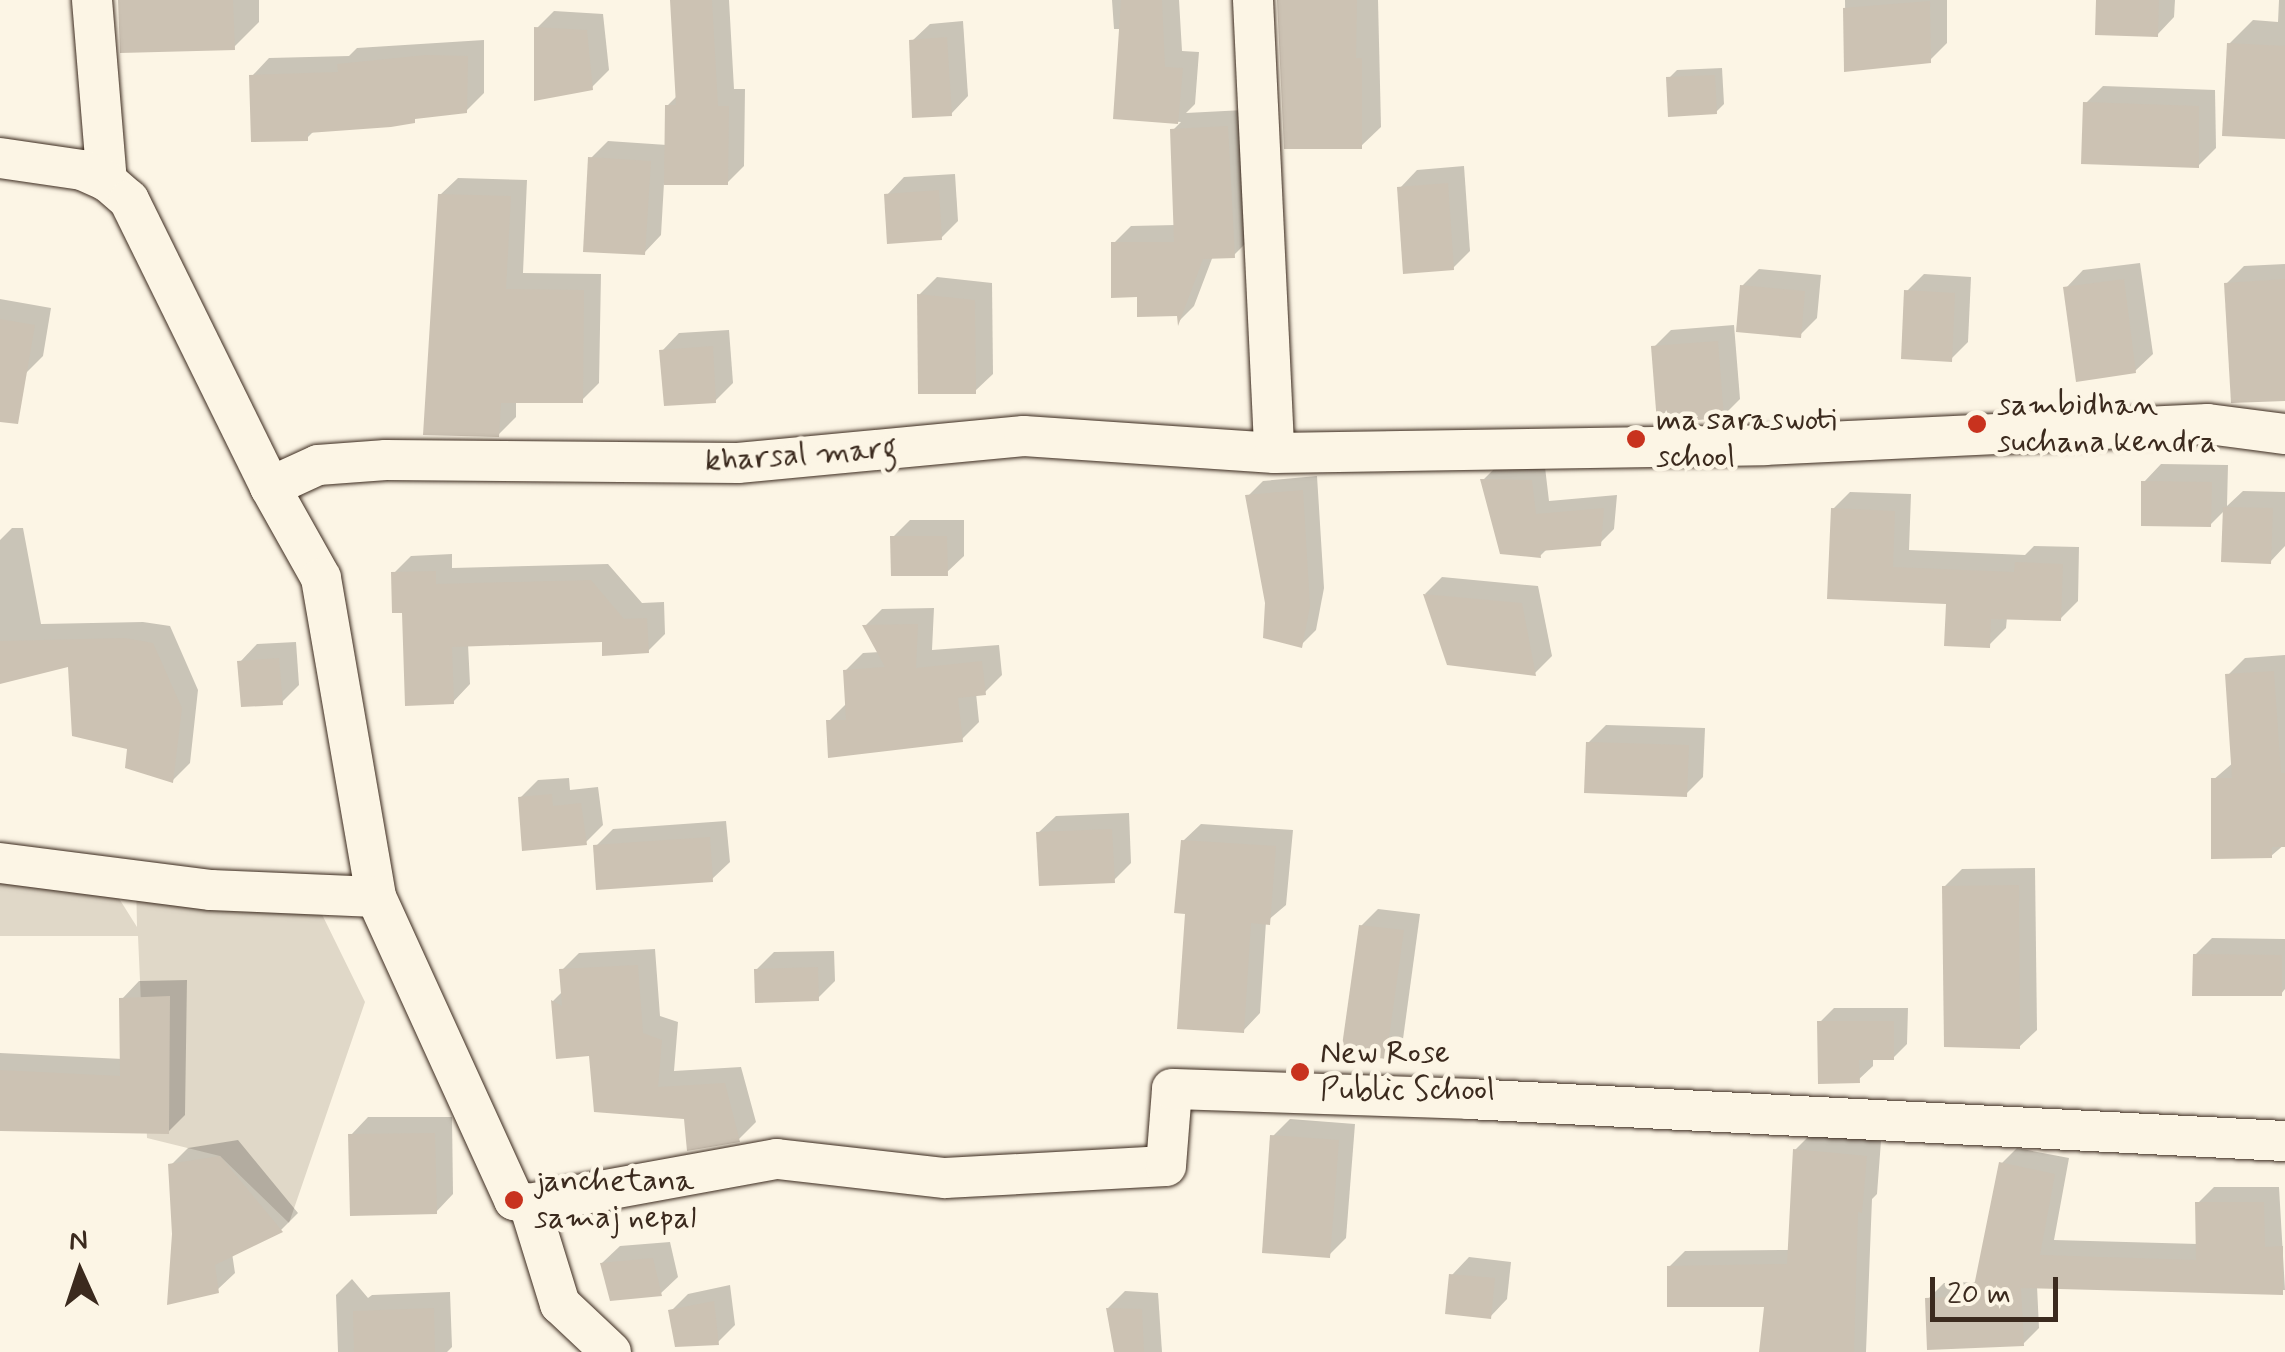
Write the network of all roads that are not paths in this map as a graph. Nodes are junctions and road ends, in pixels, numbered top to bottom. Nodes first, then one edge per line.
1 (92, 0) edge
2 (1253, 0) edge
3 (0, 158) edge
4 (107, 181) junction
5 (2285, 434) edge
6 (1274, 454) junction
7 (270, 487) junction
8 (0, 862) edge
9 (376, 897) junction
10 (2285, 1141) edge
11 (529, 1204) junction
12 (611, 1352) edge

1 - 4 street
2 - 6 street
3 - 4 street
4 - 7 street
5 - 6 street, kharsal marg
6 - 7 street, kharsal marg
7 - 9 street
8 - 9 street
9 - 11 street
10 - 11 street
11 - 12 street

